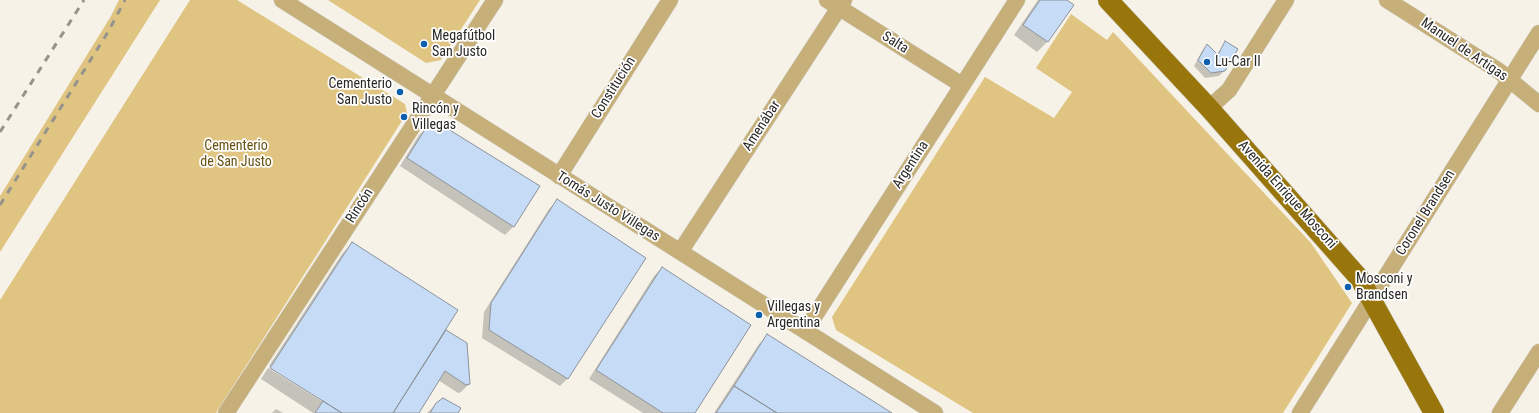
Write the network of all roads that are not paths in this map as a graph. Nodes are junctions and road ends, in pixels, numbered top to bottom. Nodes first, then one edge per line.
1 (282, 0) edge
2 (495, 0) edge
3 (670, 0) edge
4 (1017, 0) edge
5 (1108, 0) edge
6 (1286, 0) edge
7 (1387, 0) edge
8 (837, 2) edge
9 (1539, 33) edge
10 (1509, 79) junction
11 (962, 85) junction
12 (432, 96) junction
13 (1539, 104) edge
14 (1209, 108) junction
15 (559, 176) junction
16 (680, 252) junction
17 (1372, 300) junction
18 (804, 331) junction
19 (1539, 352) edge
20 (226, 413) edge
21 (935, 413) edge
22 (1300, 413) edge
23 (1434, 413) edge
24 (1500, 413) edge

1 - 12 street, Tomás Justo Villegas
2 - 12 street, Rincón
3 - 15 street, Constitución
4 - 11 street, Argentina
5 - 14 main road, Avenida Enrique Mosconi
6 - 14 street
7 - 10 street, Manuel de Artigas
8 - 11 street, Salta
8 - 16 street, Amenábar
9 - 10 street, Coronel Brandsen
10 - 13 street, Manuel de Artigas
10 - 17 street, Coronel Brandsen
11 - 18 street, Argentina
12 - 15 street, Tomás Justo Villegas
12 - 20 street, Rincón
14 - 17 main road, Avenida Enrique Mosconi
15 - 16 street, Tomás Justo Villegas
16 - 18 street, Tomás Justo Villegas
17 - 22 street, Coronel Brandsen
17 - 23 main road, Avenida Enrique Mosconi
18 - 21 street, Tomás Justo Villegas
19 - 24 street

